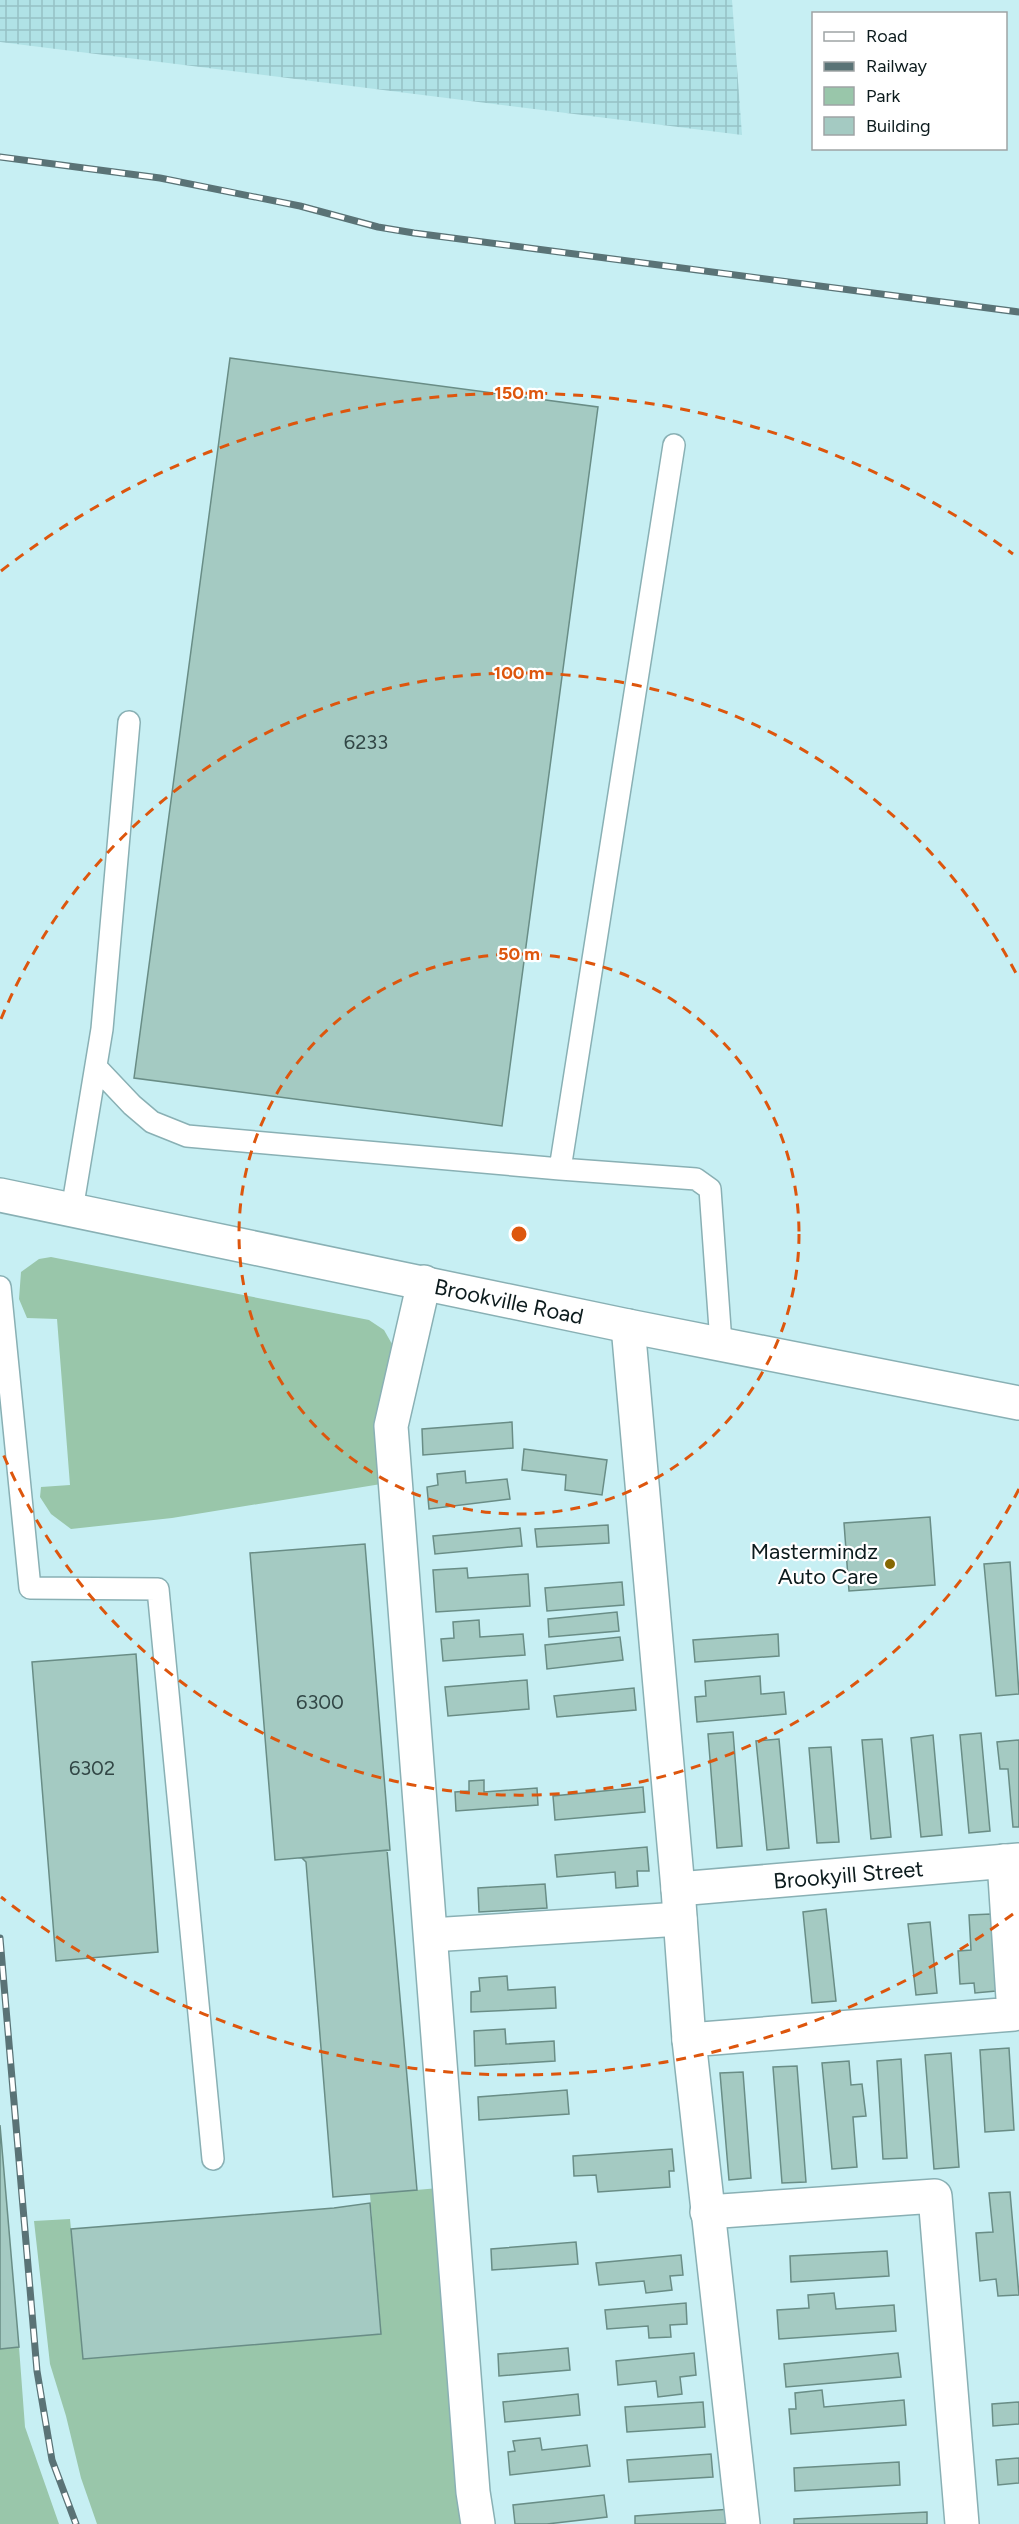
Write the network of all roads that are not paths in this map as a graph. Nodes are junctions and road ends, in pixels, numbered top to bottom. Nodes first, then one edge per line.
1 (674, 445) dead end
2 (129, 722) dead end
3 (96, 1067) junction
4 (560, 1169) junction
5 (0, 1195) edge
6 (72, 1210) junction
7 (424, 1282) junction
8 (0, 1287) edge
9 (628, 1326) junction
10 (721, 1343) junction
11 (1019, 1403) edge
12 (1011, 1861) edge
13 (679, 1904) junction
14 (431, 1935) junction
15 (689, 2040) junction
16 (213, 2159) dead end
17 (707, 2212) junction
18 (478, 2524) edge
19 (743, 2524) edge
20 (962, 2524) edge

1 - 4 lane
2 - 3 lane
3 - 4 lane
3 - 6 lane
4 - 10 lane
5 - 6 street, Brookville Road
6 - 7 street, Brookville Road
7 - 9 street, Brookville Road
7 - 14 street
8 - 16 lane
9 - 10 street, Brookville Road
9 - 13 street
10 - 11 street, Brookville Road
12 - 13 street, Brookyill Street
12 - 15 street
13 - 14 street, Brookyill Street
13 - 15 street
14 - 18 street
15 - 17 street
17 - 19 street
17 - 20 street

